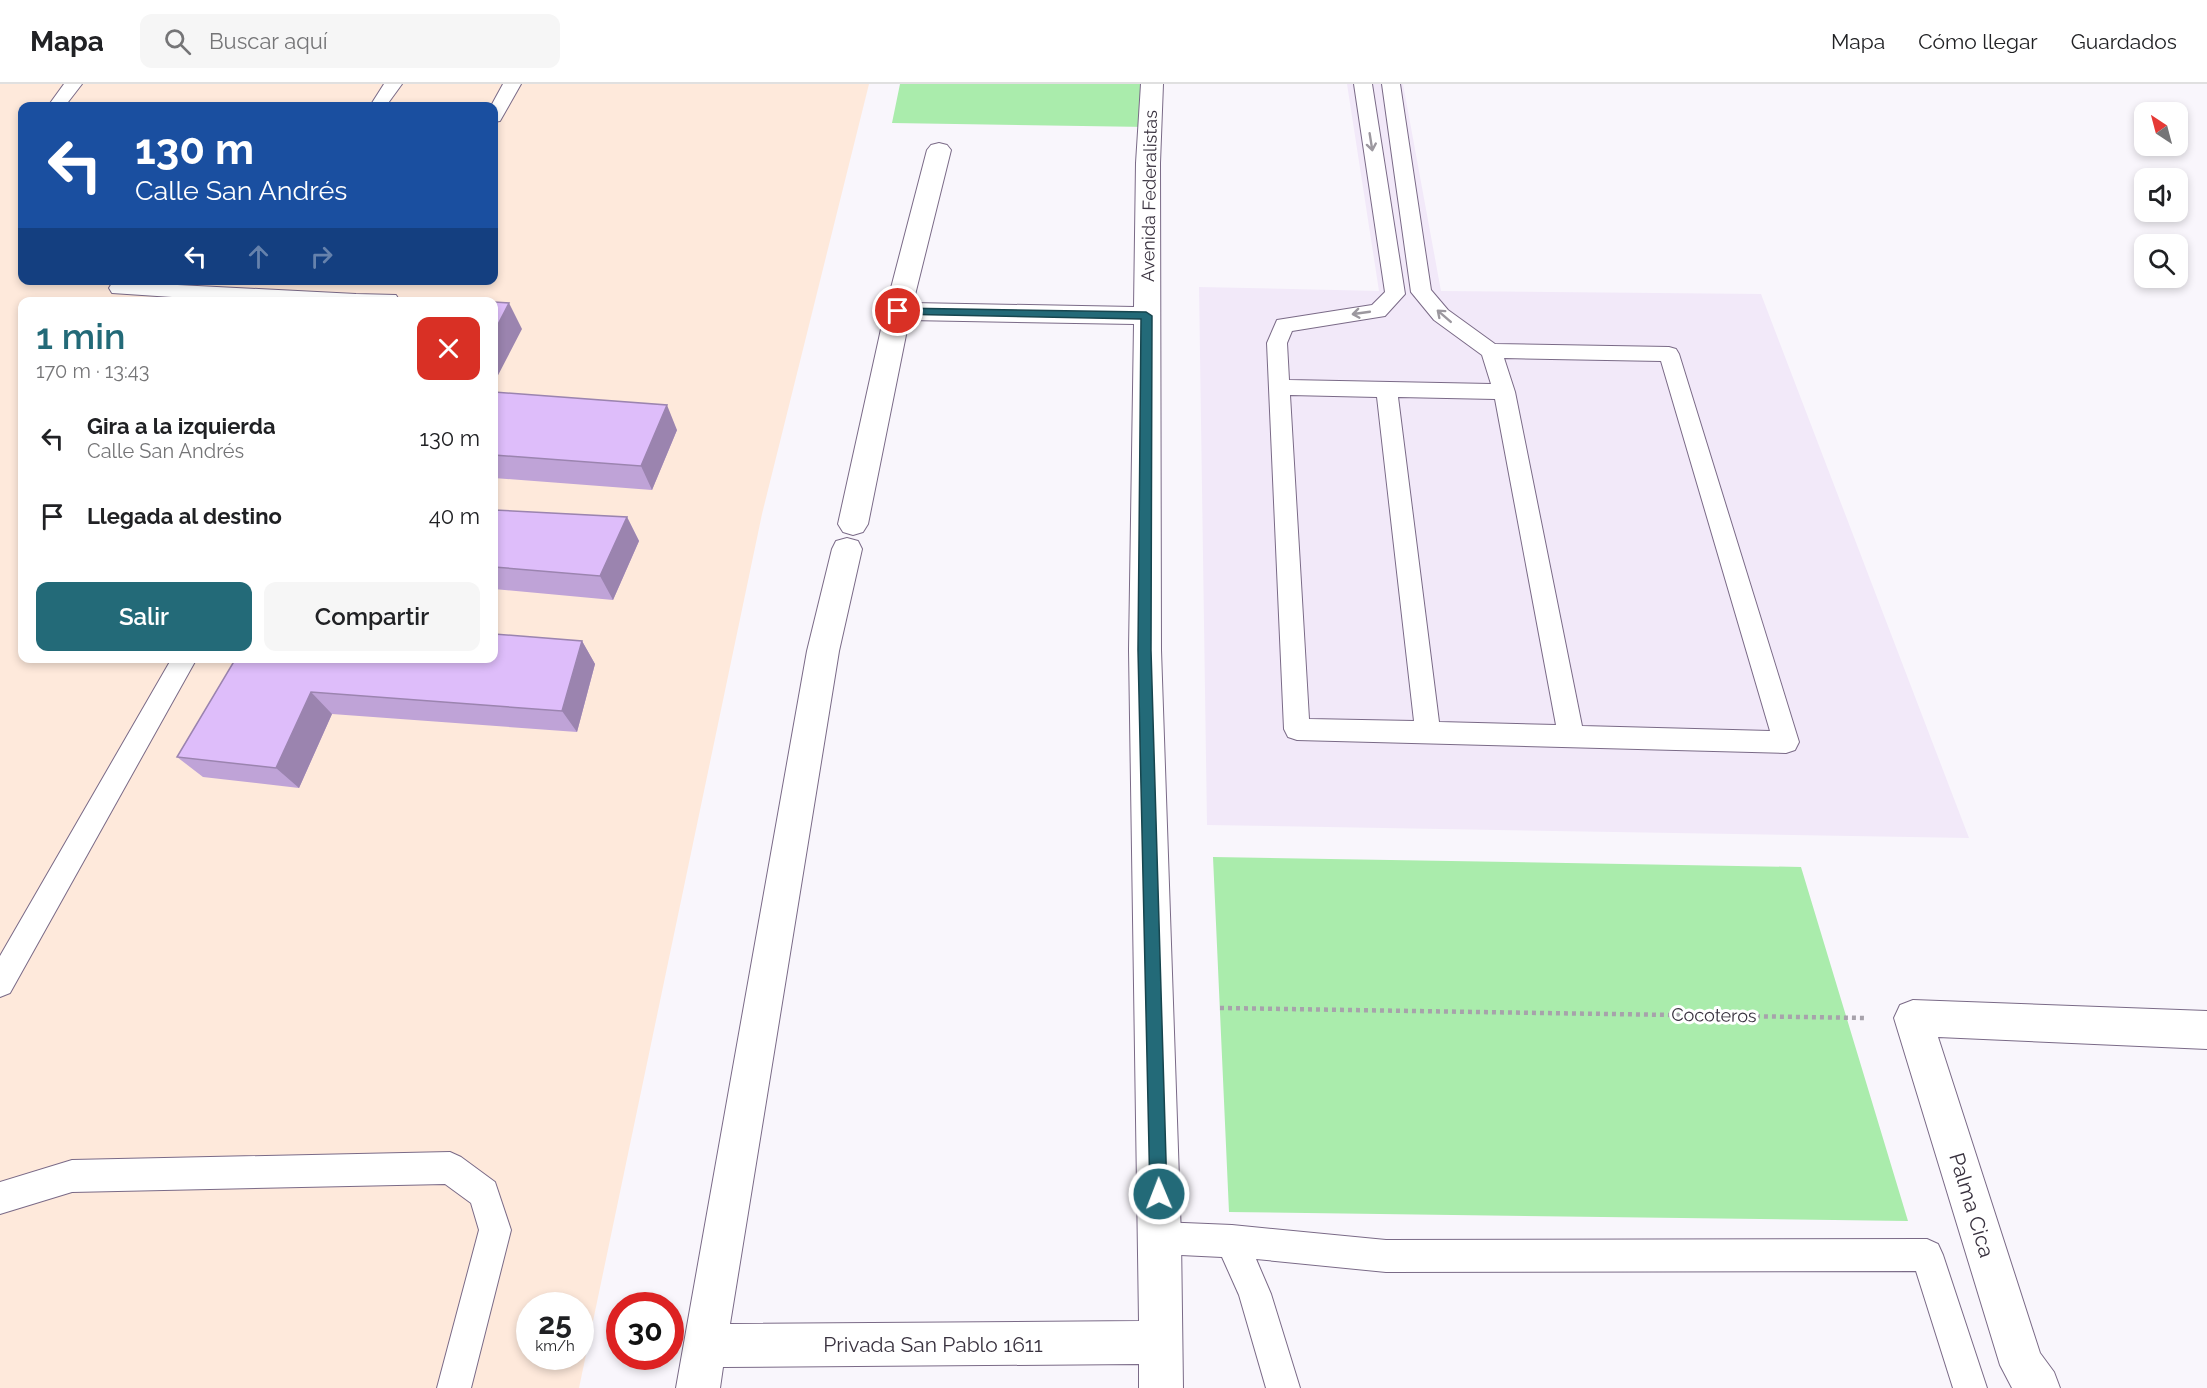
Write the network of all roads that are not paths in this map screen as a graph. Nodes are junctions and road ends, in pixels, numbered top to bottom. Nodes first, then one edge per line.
1 (73, 84) edge
2 (393, 84) edge
3 (512, 84) edge
4 (1152, 84) edge
5 (1363, 84) edge
6 (1391, 84) edge
7 (59, 102) edge
8 (381, 102) edge
9 (498, 110) edge
10 (939, 150) dead end
11 (119, 288) dead end
12 (283, 297) edge
13 (898, 311) junction
14 (1146, 316) junction
15 (1491, 351) junction
16 (1279, 387) junction
17 (1387, 390) junction
18 (1504, 392) junction
19 (182, 663) edge
20 (1428, 733) junction
21 (1570, 736) junction
22 (0, 983) edge
23 (2207, 1030) edge
24 (0, 1198) edge
25 (1160, 1238) junction
26 (1232, 1241) junction
27 (1160, 1342) junction
28 (705, 1346) junction
29 (454, 1388) edge
30 (698, 1388) edge
31 (1161, 1388) edge
32 (1283, 1388) edge
33 (1970, 1388) edge
34 (2038, 1388) edge

1 - 7 lane
2 - 8 lane
3 - 9 lane
4 - 14 street, Avenida Federalistas
5 -> 16 lane
15 -> 6 lane
10 - 13 street
11 - 12 lane
13 - 14 street
13 - 28 street
14 - 25 street, Avenida Federalistas
15 - 18 lane
15 - 21 lane
16 - 17 lane
16 - 20 lane
17 - 18 lane
17 - 20 lane
18 - 21 lane
19 - 22 lane
20 - 21 lane
23 - 34 street, Palma Cica
24 - 29 lane
25 - 26 lane
25 - 27 street, Avenida Federalistas
26 - 32 lane
26 - 33 lane
27 - 28 street, Privada San Pablo 1611
27 - 31 street, Avenida Federalistas
28 - 30 street

